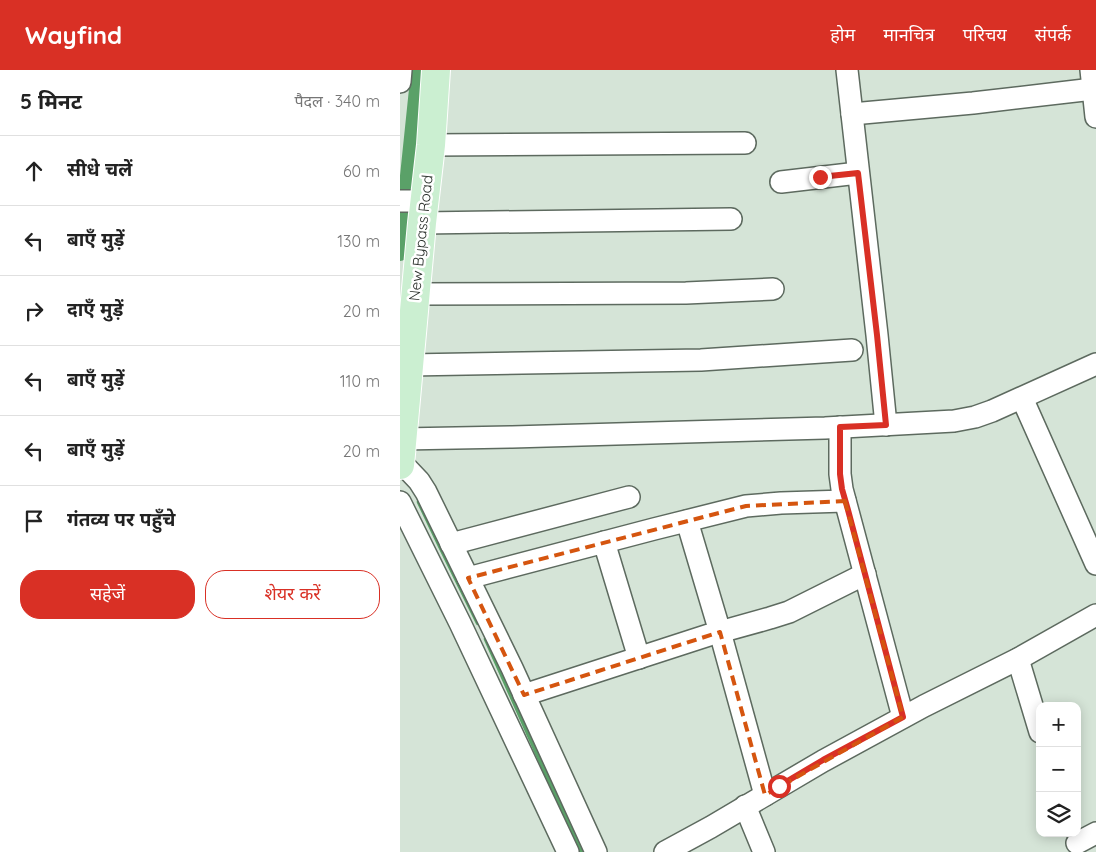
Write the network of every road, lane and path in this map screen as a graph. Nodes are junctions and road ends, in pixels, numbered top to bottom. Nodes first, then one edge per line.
1 (401, 70) edge
2 (436, 70) edge
3 (848, 70) edge
4 (1092, 80) edge
5 (400, 82) edge
6 (852, 114) junction
7 (1096, 117) edge
8 (745, 143) dead end
9 (431, 145) junction
10 (858, 173) junction
11 (781, 182) dead end
12 (414, 207) edge
13 (730, 218) dead end
14 (772, 289) dead end
15 (416, 294) junction
16 (852, 350) dead end
17 (1096, 364) edge
18 (409, 365) junction
19 (1022, 398) junction
20 (886, 425) junction
21 (840, 427) junction
22 (401, 455) edge
23 (629, 497) dead end
24 (845, 501) junction
25 (400, 502) edge
26 (687, 521) junction
27 (604, 542) junction
28 (451, 544) junction
29 (1096, 564) edge
30 (866, 574) junction
31 (468, 578) junction
32 (1096, 615) edge
33 (720, 632) junction
34 (639, 658) junction
35 (1018, 659) junction
36 (524, 695) junction
37 (903, 717) junction
38 (1036, 719) edge
39 (765, 795) junction
40 (745, 806) junction
41 (568, 852) edge
42 (596, 852) edge
43 (665, 852) edge
44 (764, 852) edge

1 - 5 street
2 - 9 main road, New Bypass Road
3 - 6 street
4 - 6 street
4 - 7 street
6 - 10 street
8 - 9 street
9 - 12 main road, New Bypass Road
10 - 11 street
10 - 20 street
12 - 13 street
12 - 15 main road, New Bypass Road
14 - 15 street
15 - 18 main road, New Bypass Road
16 - 18 street
17 - 19 street
18 - 22 main road, New Bypass Road
19 - 20 street
19 - 29 street
20 - 21 street
21 - 22 street
21 - 24 street
22 - 28 street
23 - 28 street
24 - 26 street
24 - 30 street
25 - 41 street
26 - 27 street
26 - 33 street
27 - 31 street
27 - 34 street
28 - 31 street
30 - 33 street
30 - 37 street
31 - 36 street
32 - 35 street
33 - 34 street
33 - 39 street
34 - 36 street
35 - 37 street
35 - 38 street
36 - 42 street
37 - 39 street
39 - 40 street
40 - 43 street
40 - 44 street

